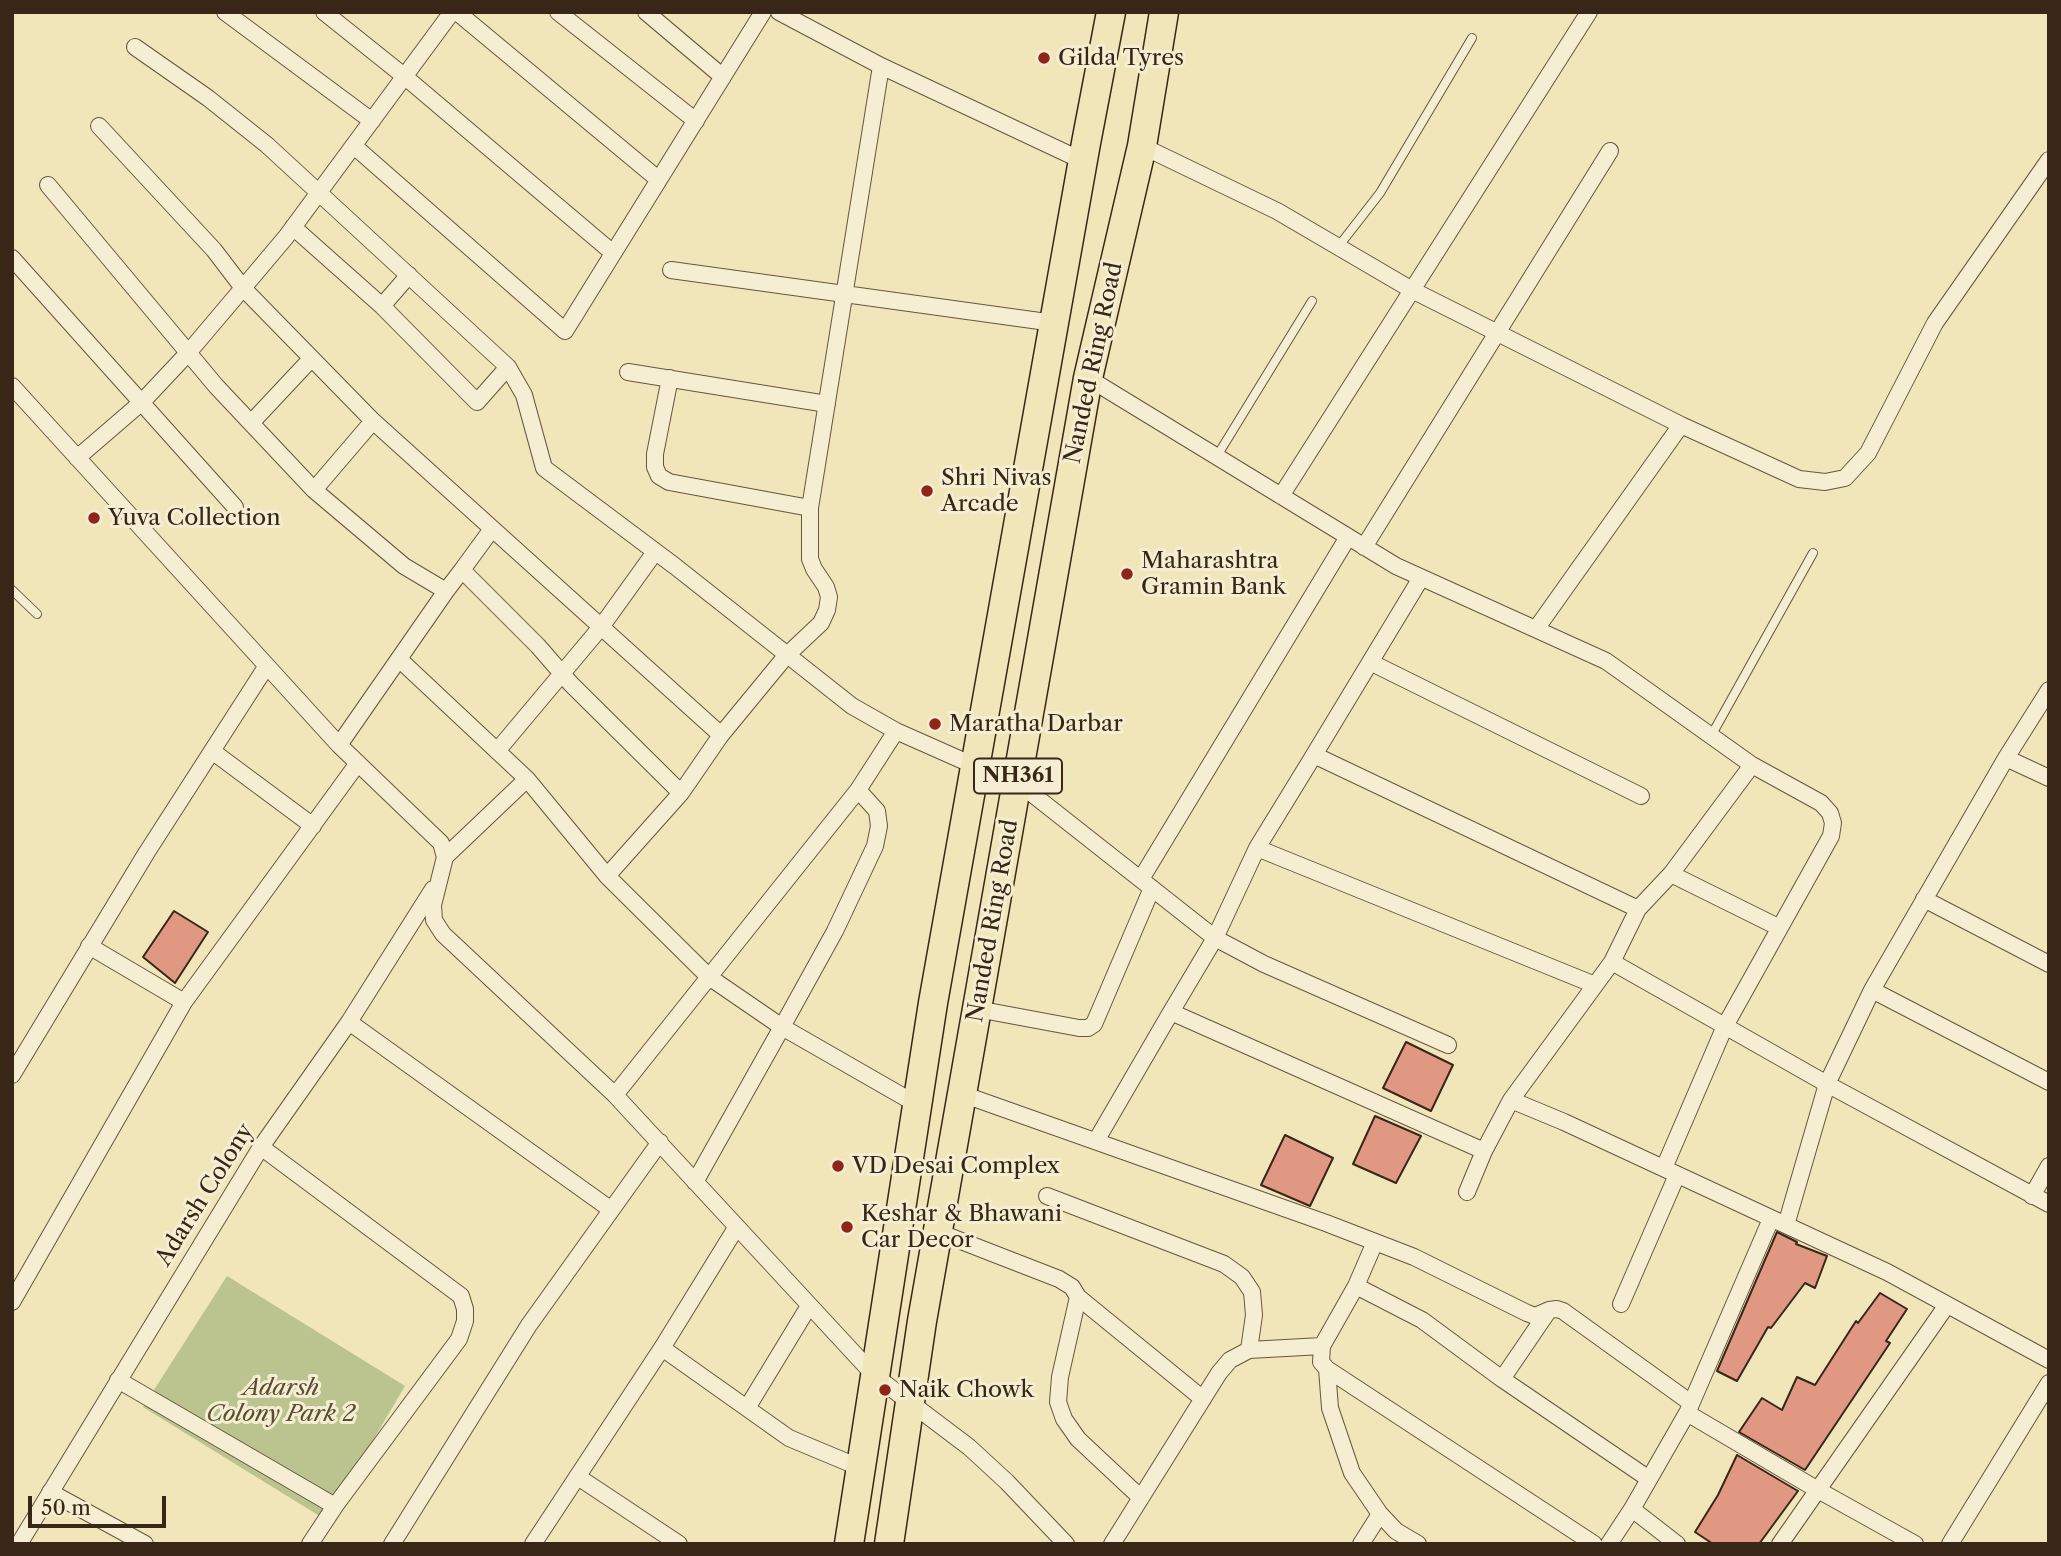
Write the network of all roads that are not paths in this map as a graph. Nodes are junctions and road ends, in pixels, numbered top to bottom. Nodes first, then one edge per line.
1 (225, 12) edge
2 (324, 12) edge
3 (452, 12) edge
4 (457, 12) edge
5 (558, 12) edge
6 (646, 12) edge
7 (763, 12) edge
8 (779, 12) edge
9 (1111, 12) edge
10 (1164, 12) edge
11 (1589, 12) edge
12 (1472, 38) dead end
13 (135, 47) dead end
14 (881, 66) junction
15 (404, 76) junction
16 (723, 77) junction
17 (372, 121) junction
18 (695, 121) junction
19 (99, 126) dead end
20 (354, 146) junction
21 (1142, 146) junction
22 (1610, 151) dead end
23 (1083, 161) junction
24 (2047, 163) edge
25 (659, 180) junction
26 (48, 185) dead end
27 (319, 193) junction
28 (293, 227) junction
29 (1338, 247) junction
30 (613, 253) junction
31 (12, 258) edge
32 (671, 270) dead end
33 (409, 275) junction
34 (243, 288) junction
35 (1412, 290) junction
36 (845, 294) junction
37 (1312, 302) dead end
38 (382, 306) junction
39 (1054, 323) junction
40 (1497, 332) junction
41 (188, 353) junction
42 (311, 359) junction
43 (508, 367) junction
44 (628, 372) dead end
45 (1088, 378) junction
46 (670, 379) junction
47 (12, 386) edge
48 (142, 402) junction
49 (827, 404) junction
50 (373, 421) junction
51 (251, 423) junction
52 (1681, 425) junction
53 (1217, 456) junction
54 (77, 458) junction
55 (314, 490) junction
56 (1281, 496) junction
57 (235, 507) dead end
58 (810, 508) junction
59 (492, 528) junction
60 (1348, 537) junction
61 (1364, 547) junction
62 (655, 552) junction
63 (1813, 553) dead end
64 (462, 570) junction
65 (1421, 578) junction
66 (12, 590) edge
67 (446, 591) junction
68 (37, 614) dead end
69 (601, 627) junction
70 (1536, 629) junction
71 (786, 656) junction
72 (399, 659) junction
73 (1370, 662) junction
74 (266, 667) junction
75 (562, 674) junction
76 (2049, 690) edge
77 (896, 731) junction
78 (721, 735) junction
79 (1711, 736) junction
80 (339, 745) junction
81 (212, 751) junction
82 (496, 751) junction
83 (1314, 754) junction
84 (2006, 758) junction
85 (358, 764) junction
86 (1752, 765) junction
87 (975, 766) junction
88 (2049, 778) edge
89 (527, 779) junction
90 (1017, 782) junction
91 (858, 790) junction
92 (681, 793) junction
93 (1641, 796) dead end
94 (313, 826) junction
95 (1257, 848) junction
96 (445, 857) junction
97 (1671, 874) junction
98 (607, 876) junction
99 (440, 877) junction
100 (1147, 884) junction
101 (1924, 899) junction
102 (1638, 909) junction
103 (1778, 927) junction
104 (1215, 938) junction
105 (89, 946) junction
106 (1612, 962) junction
107 (2049, 964) edge
108 (709, 977) junction
109 (1595, 985) junction
110 (1872, 990) junction
111 (184, 1002) junction
112 (977, 1009) junction
113 (1171, 1012) junction
114 (349, 1022) junction
115 (1724, 1026) junction
116 (782, 1027) junction
117 (1448, 1045) dead end
118 (12, 1075) edge
119 (2049, 1082) edge
120 (1827, 1084) junction
121 (962, 1094) junction
122 (615, 1095) junction
123 (1511, 1100) junction
124 (918, 1105) junction
125 (1096, 1141) junction
126 (660, 1142) junction
127 (261, 1147) junction
128 (1484, 1151) junction
129 (2049, 1166) edge
130 (1671, 1172) junction
131 (695, 1182) junction
132 (1467, 1192) dead end
133 (1047, 1196) dead end
134 (2032, 1196) junction
135 (2049, 1204) edge
136 (610, 1209) junction
137 (1779, 1222) junction
138 (736, 1228) junction
139 (938, 1232) junction
140 (1375, 1242) junction
141 (1356, 1286) junction
142 (1078, 1297) junction
143 (12, 1302) edge
144 (1621, 1304) dead end
145 (1947, 1305) junction
146 (809, 1306) junction
147 (1549, 1310) junction
148 (1322, 1346) junction
149 (662, 1348) junction
150 (1249, 1350) junction
151 (2049, 1360) edge
152 (1326, 1369) junction
153 (875, 1376) junction
154 (1502, 1379) junction
155 (118, 1380) junction
156 (2049, 1383) edge
157 (1203, 1399) junction
158 (910, 1402) junction
159 (747, 1408) junction
160 (1689, 1408) junction
161 (861, 1468) junction
162 (578, 1477) junction
163 (1649, 1479) junction
164 (1818, 1490) junction
165 (50, 1492) junction
166 (1141, 1498) junction
167 (335, 1506) junction
168 (1632, 1509) junction
169 (1380, 1514) junction
170 (19, 1544) edge
171 (145, 1544) edge
172 (310, 1544) edge
173 (392, 1544) edge
174 (533, 1544) edge
175 (679, 1544) edge
176 (849, 1544) edge
177 (889, 1544) edge
178 (1066, 1544) edge
179 (1112, 1544) edge
180 (1361, 1544) edge
181 (1418, 1544) edge
182 (1594, 1544) edge
183 (1609, 1544) edge
184 (1677, 1544) edge
185 (1780, 1544) edge
186 (1916, 1544) edge
187 (1950, 1544) edge

1 - 17 street
2 - 15 street
3 - 15 street
4 - 25 street
5 - 18 street
6 - 16 street
7 - 16 street
8 - 14 street
9 - 23 highway, NH361
10 - 21 highway, Nanded Ring Road / NH361
11 - 35 street
12 - 29 lane
13 - 27 street
14 - 23 street
14 - 36 street
15 - 17 street
15 - 30 street
16 - 18 street
17 - 20 street
18 - 25 street
19 - 34 street
20 - 27 street
20 - 30 street
21 - 29 street
21 - 45 highway, Nanded Ring Road / NH361
22 - 40 street
23 - 39 highway, NH361
24 - 52 street
25 - 30 street
26 - 41 street
27 - 28 street
27 - 33 street
28 - 34 street
28 - 38 street
29 - 35 street
31 - 48 street
32 - 36 street
33 - 38 street
33 - 43 street
34 - 41 street
34 - 42 street
35 - 40 street
35 - 56 street
36 - 39 street
36 - 49 street
37 - 53 lane
38 - 43 street
39 - 87 highway, NH361
40 - 52 street
40 - 61 street
41 - 48 street
41 - 51 street
42 - 50 street
42 - 51 street
43 - 62 street
44 - 46 street
45 - 53 street
45 - 90 highway, Nanded Ring Road / NH361
46 - 49 street
46 - 58 street
47 - 54 street
48 - 54 street
48 - 57 street
49 - 58 street
50 - 55 street
50 - 59 street
51 - 55 street
52 - 70 street
53 - 56 street
54 - 74 street
55 - 67 street
56 - 60 street
58 - 71 street
59 - 64 street
59 - 69 street
60 - 61 street
60 - 100 street
61 - 65 street
62 - 69 street
62 - 71 street
63 - 79 lane
64 - 67 street
64 - 75 street
65 - 70 street
65 - 73 street
66 - 68 lane
67 - 72 street
69 - 75 street
69 - 78 street
70 - 79 street
71 - 77 street
71 - 78 street
72 - 80 street
72 - 82 street
73 - 83 street
73 - 93 street
74 - 80 street
74 - 81 street
75 - 82 street
75 - 92 street
76 - 84 street
77 - 87 street
77 - 91 street
78 - 92 street
79 - 86 street
80 - 85 street
81 - 94 street
81 - 105 street
82 - 89 street
83 - 95 street
83 - 102 street
84 - 88 street
84 - 101 street
85 - 94 street
85 - 96 street
86 - 97 street
86 - 103 street
87 - 124 highway, NH361
89 - 96 street
89 - 98 street
90 - 100 street
90 - 112 highway, Nanded Ring Road / NH361
91 - 108 street
91 - 116 street
92 - 98 street
94 - 111 street
95 - 104 street
95 - 109 street
96 - 99 street
97 - 102 street
97 - 103 street
98 - 108 street
99 - 114 street, Adarsh Colony
99 - 122 street
100 - 104 street
100 - 112 street
101 - 107 street
101 - 110 street
102 - 106 street
103 - 115 street
104 - 113 street
104 - 117 street
105 - 111 street
105 - 118 street
106 - 109 street
106 - 115 street
108 - 116 street
108 - 122 street
109 - 123 street
110 - 119 street
110 - 120 street
111 - 143 street
112 - 121 highway, Nanded Ring Road / NH361
113 - 125 street
113 - 128 street
114 - 127 street, Adarsh Colony
114 - 136 street
115 - 120 street
115 - 130 street
116 - 124 street
116 - 131 street
120 - 134 street
120 - 137 street
121 - 125 street
121 - 139 highway, Nanded Ring Road / NH361
122 - 126 street
123 - 128 street
123 - 130 street
124 - 153 highway, NH361
125 - 140 street
126 - 131 street
126 - 136 street
127 - 155 street, Adarsh Colony
127 - 167 street
128 - 132 street
129 - 134 street
130 - 137 street
130 - 144 street
131 - 138 street
133 - 150 street
134 - 135 street
136 - 173 street
137 - 145 street
137 - 160 street
138 - 146 street
138 - 149 street
139 - 142 street
139 - 158 highway, Nanded Ring Road / NH361
140 - 141 street
140 - 147 street
141 - 148 street
141 - 154 street
142 - 157 street
142 - 166 street
145 - 151 street
145 - 164 street
146 - 153 street
146 - 159 street
147 - 154 street
147 - 160 street
148 - 150 street
148 - 152 street
149 - 159 street
149 - 162 street
150 - 157 street
152 - 169 street
152 - 182 street
153 - 158 street
153 - 161 highway, NH361
154 - 163 street
155 - 165 street, Adarsh Colony
155 - 167 street
156 - 187 street
157 - 166 street
158 - 177 highway, Nanded Ring Road / NH361
158 - 178 street
159 - 161 street
160 - 163 street
160 - 164 street
161 - 176 highway, NH361
162 - 174 street
162 - 175 street
163 - 168 street
164 - 185 street
164 - 186 street
165 - 170 street, Adarsh Colony
165 - 171 street
166 - 179 street
167 - 172 street
168 - 183 street
168 - 184 street
169 - 180 street
169 - 181 street

